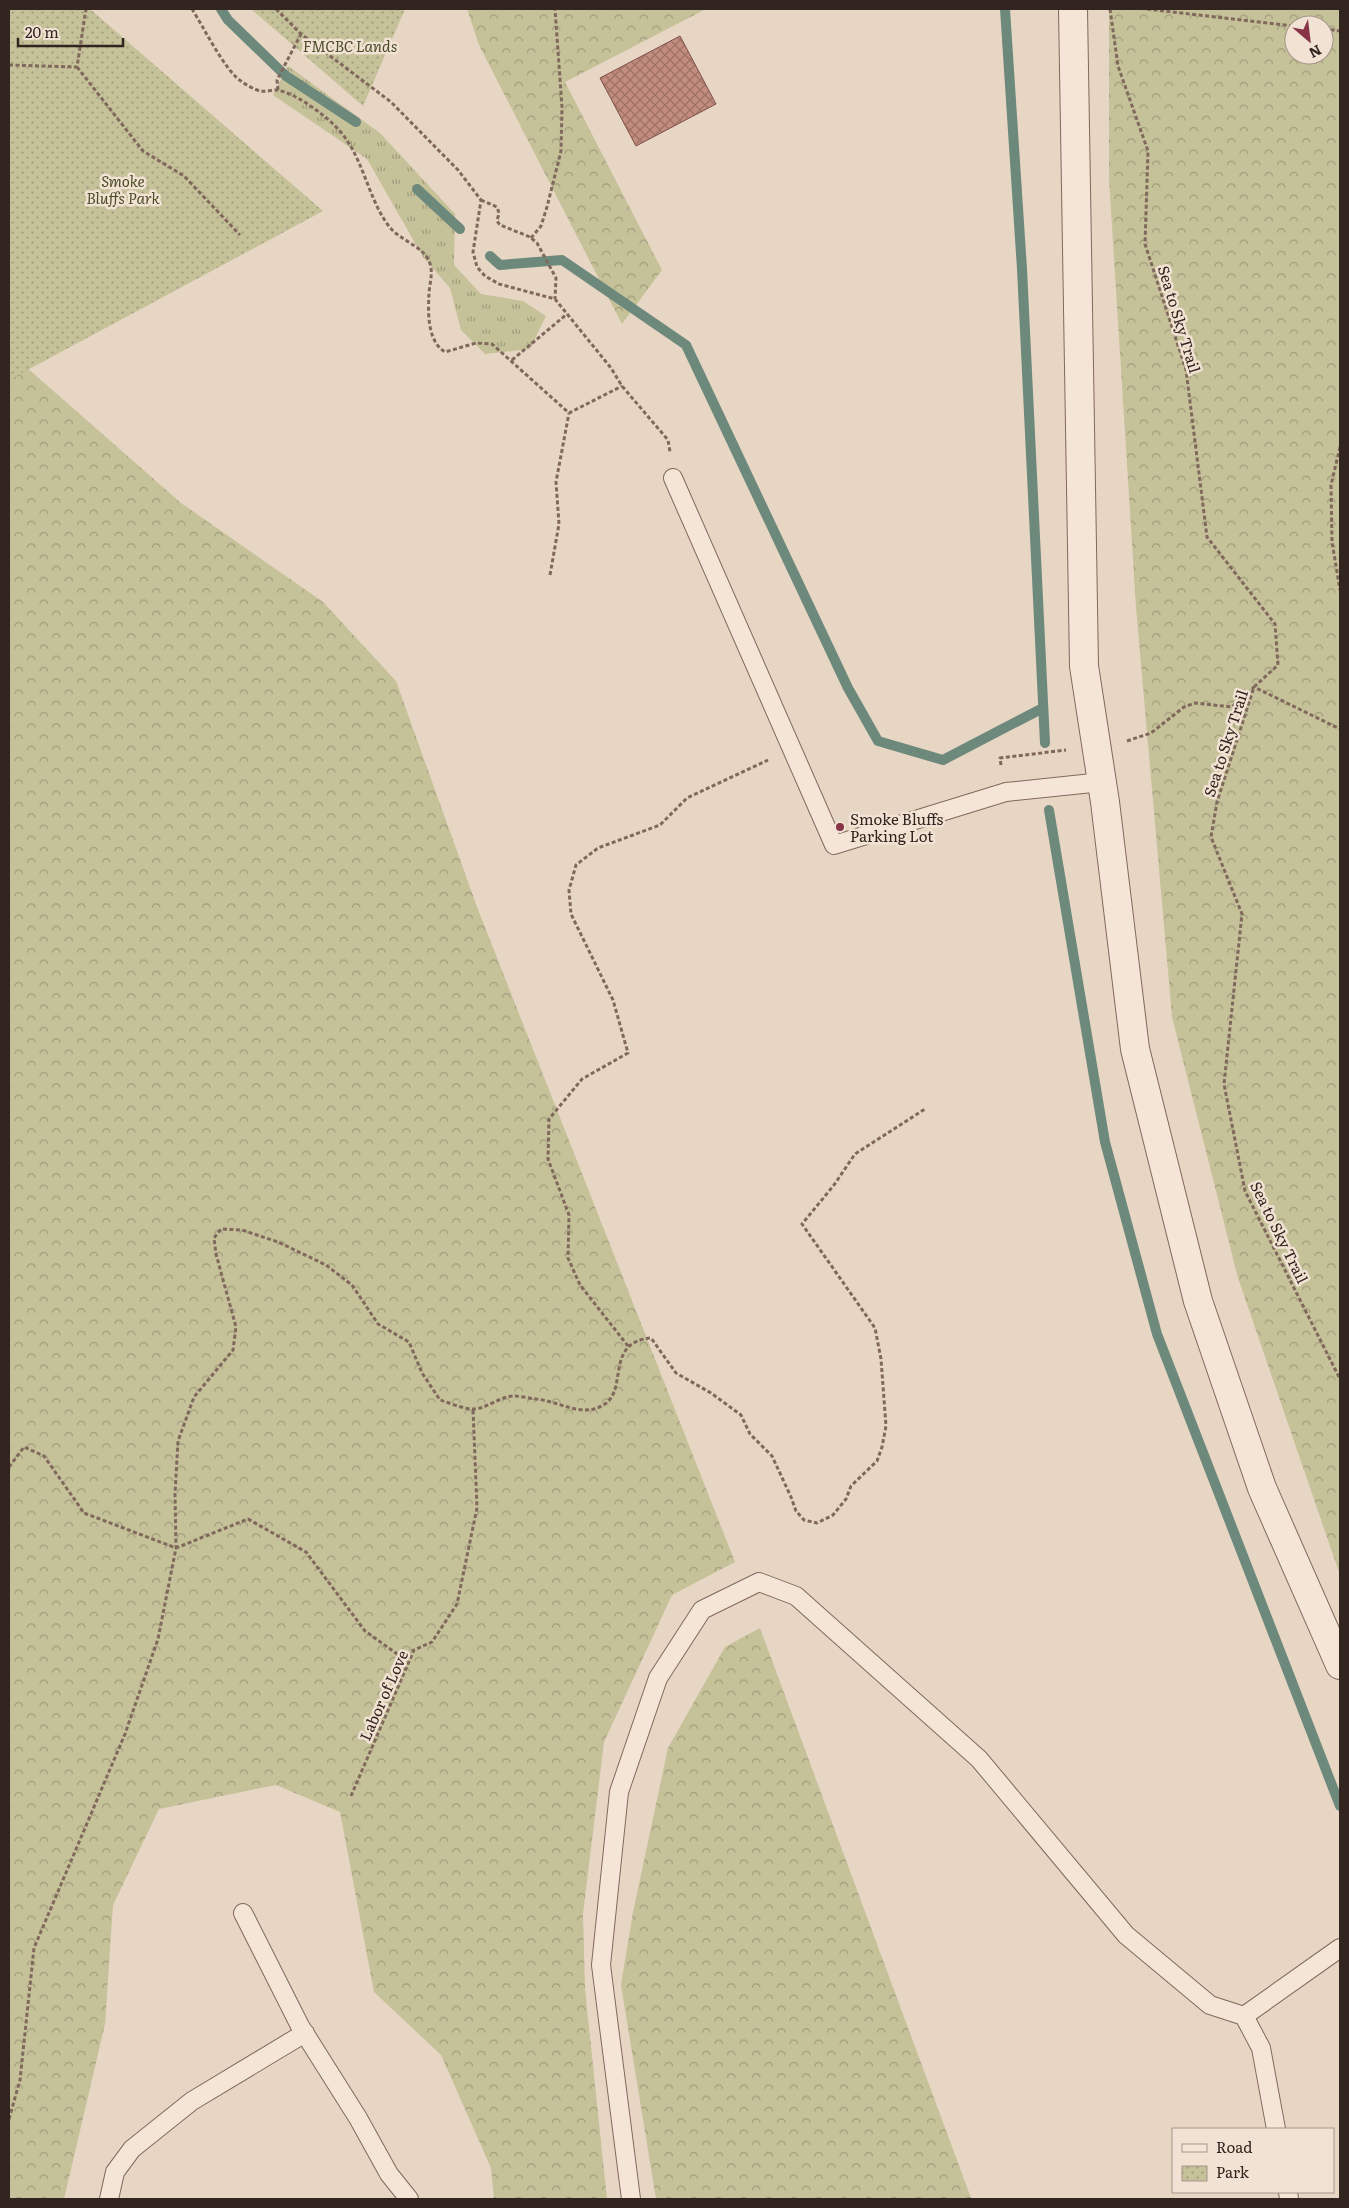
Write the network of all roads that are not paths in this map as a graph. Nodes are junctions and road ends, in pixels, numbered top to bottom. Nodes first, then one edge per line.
1 (1073, 9) edge
2 (673, 478) road end
3 (1102, 782) junction
4 (1340, 1665) edge
5 (243, 1913) dead end
6 (1340, 1948) edge
7 (1244, 2016) junction
8 (305, 2033) junction
9 (1276, 2128) edge
10 (109, 2199) edge
11 (409, 2199) edge
12 (631, 2199) edge

1 - 3 street
2 - 3 lane
3 - 4 street
5 - 8 lane
6 - 7 lane
7 - 9 lane
7 - 12 lane
8 - 10 lane
8 - 11 lane

